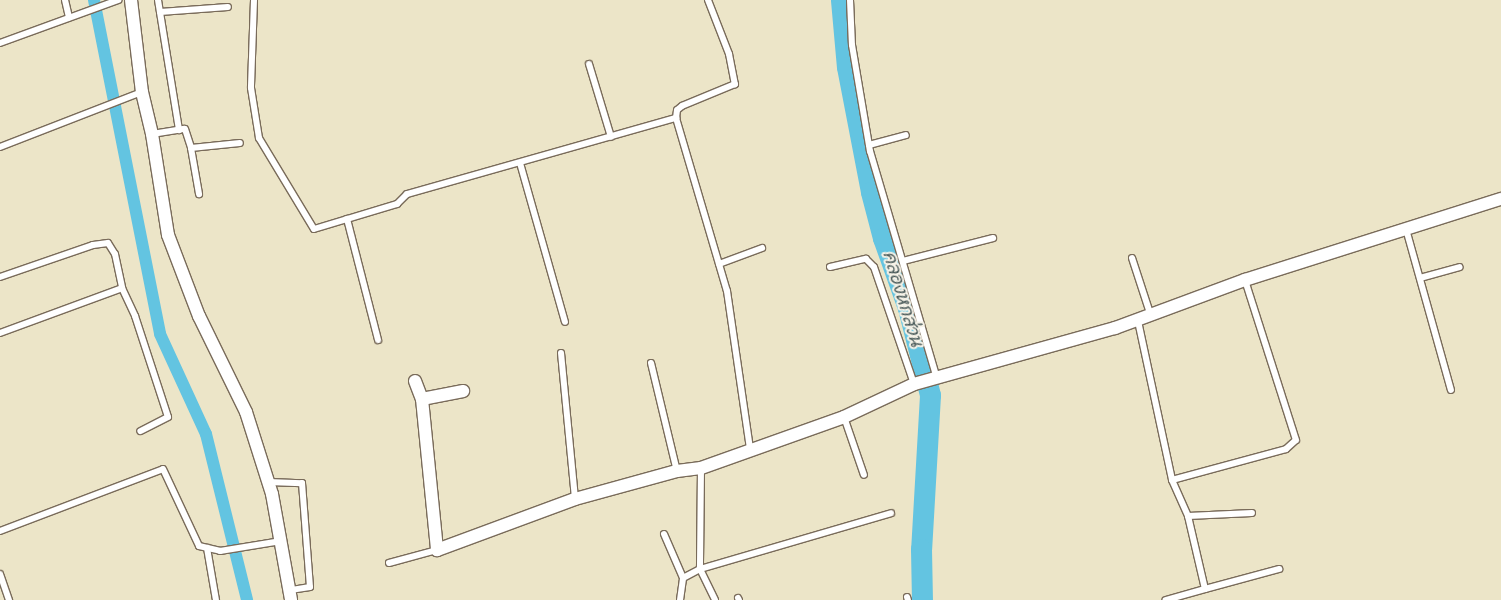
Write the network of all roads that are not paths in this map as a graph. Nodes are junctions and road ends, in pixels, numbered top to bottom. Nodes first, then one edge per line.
1 (64, 0) edge
2 (131, 0) edge
3 (158, 0) edge
4 (254, 0) edge
5 (708, 0) edge
6 (850, 0) edge
7 (116, 1) edge
8 (228, 7) dead end
9 (160, 12) junction
10 (69, 18) junction
11 (0, 44) edge
12 (589, 64) dead end
13 (142, 92) junction
14 (676, 118) junction
15 (179, 130) junction
16 (152, 134) junction
17 (906, 135) dead end
18 (610, 136) junction
19 (240, 142) dead end
20 (869, 145) junction
21 (0, 147) edge
22 (191, 148) junction
23 (520, 163) junction
24 (199, 194) dead end
25 (1501, 199) edge
26 (347, 219) junction
27 (1406, 229) junction
28 (993, 238) dead end
29 (762, 248) dead end
30 (1132, 258) dead end
31 (902, 261) junction
32 (719, 264) junction
33 (830, 267) dead end
34 (1460, 267) dead end
35 (0, 276) edge
36 (1420, 278) junction
37 (1245, 280) junction
38 (122, 288) junction
39 (1151, 317) junction
40 (1138, 321) junction
41 (565, 322) dead end
42 (0, 333) edge
43 (378, 340) dead end
44 (560, 353) dead end
45 (651, 363) dead end
46 (935, 379) junction
47 (415, 381) dead end
48 (914, 384) junction
49 (1451, 390) dead end
50 (464, 391) dead end
51 (422, 399) junction
52 (844, 416) junction
53 (140, 431) dead end
54 (750, 449) junction
55 (701, 468) junction
56 (677, 472) junction
57 (864, 475) dead end
58 (1172, 480) junction
59 (268, 482) junction
60 (575, 500) junction
61 (1252, 512) dead end
62 (891, 513) dead end
63 (1188, 516) junction
64 (0, 530) edge
65 (664, 534) dead end
66 (283, 541) junction
67 (207, 548) junction
68 (437, 550) junction
69 (388, 564) dead end
70 (700, 569) junction
71 (1279, 569) dead end
72 (0, 574) edge
73 (683, 578) junction
74 (1205, 590) junction
75 (290, 595) edge
76 (9, 600) edge
77 (216, 600) edge
78 (680, 600) edge
79 (715, 600) edge
80 (1166, 600) edge

1 - 10 lane
2 - 13 street
3 - 9 lane
4 - 26 lane
5 - 14 lane
6 - 20 lane
7 - 10 lane
8 - 9 lane
9 - 15 lane
10 - 11 lane
12 - 18 lane
13 - 16 street
13 - 21 lane
14 - 18 lane
14 - 32 lane
15 - 16 lane
15 - 22 lane
16 - 59 street
17 - 20 lane
18 - 23 lane
19 - 22 lane
20 - 31 lane
22 - 24 lane
23 - 26 lane
23 - 41 lane
25 - 27 street
26 - 43 lane
27 - 36 lane
27 - 37 street
28 - 31 lane
29 - 32 lane
30 - 39 lane
31 - 46 lane
32 - 54 lane
33 - 48 lane
34 - 36 lane
35 - 38 lane
36 - 49 lane
37 - 39 street
37 - 58 lane
38 - 42 lane
38 - 53 lane
39 - 40 street
40 - 46 street
40 - 58 lane
44 - 60 lane
45 - 56 lane
46 - 48 street
47 - 51 street
48 - 52 street
50 - 51 street
51 - 68 street
52 - 54 street
52 - 57 lane
54 - 55 street
55 - 56 street
55 - 70 lane
56 - 60 street
58 - 63 lane
59 - 66 street
59 - 75 lane
60 - 68 street
61 - 63 lane
62 - 70 lane
63 - 74 lane
64 - 67 lane
65 - 73 lane
66 - 67 lane
66 - 75 street
67 - 77 lane
68 - 69 lane
70 - 73 lane
70 - 79 lane
71 - 74 lane
72 - 76 lane
73 - 78 lane
74 - 80 lane

